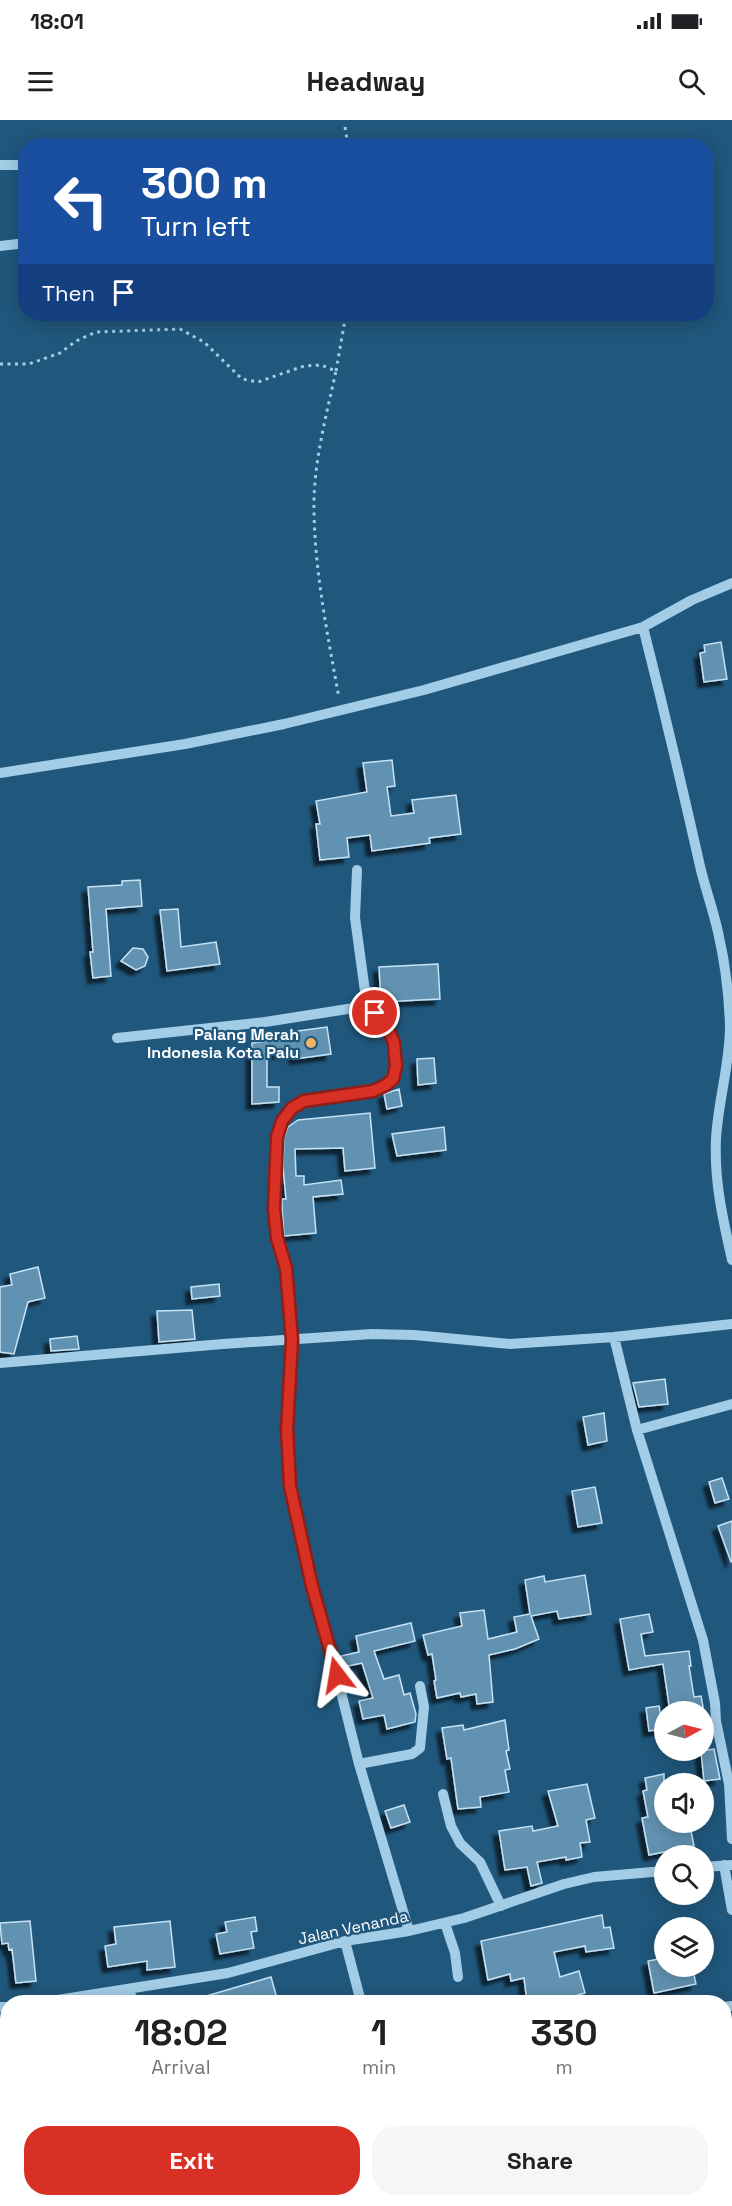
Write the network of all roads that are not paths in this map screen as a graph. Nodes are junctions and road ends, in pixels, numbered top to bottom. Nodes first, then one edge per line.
1 (0, 165) edge
2 (18, 165) edge
3 (18, 244) edge
4 (0, 246) edge
5 (732, 583) edge
6 (643, 627) junction
7 (0, 773) edge
8 (357, 870) dead end
9 (367, 1006) junction
10 (117, 1038) dead end
11 (732, 1260) edge
12 (732, 1324) edge
13 (614, 1337) junction
14 (292, 1340) junction
15 (0, 1363) edge
16 (732, 1404) edge
17 (637, 1430) junction
18 (420, 1686) dead end
19 (359, 1764) junction
20 (443, 1794) dead end
21 (732, 1839) edge
22 (728, 1865) edge
23 (654, 1872) edge
24 (501, 1905) junction
25 (732, 1910) edge
26 (445, 1923) junction
27 (409, 1931) junction
28 (345, 1941) junction
29 (458, 1977) dead end
30 (130, 1990) junction
31 (95, 1995) edge
32 (131, 1995) edge
33 (359, 1995) edge

1 - 2 street
3 - 4 street
5 - 6 street
6 - 7 street
6 - 11 street
8 - 9 street
9 - 10 street
9 - 14 street
12 - 13 street
13 - 14 street
13 - 17 street
14 - 15 street
14 - 19 street
16 - 17 street
17 - 21 street
18 - 19 street
19 - 27 street
20 - 24 street
22 - 25 street
23 - 24 street, Jalan Venanda
24 - 26 street, Jalan Venanda
26 - 27 street, Jalan Venanda
26 - 29 street
27 - 28 street, Jalan Venanda
28 - 30 street, Jalan Venanda
28 - 33 street
30 - 31 street, Jalan Venanda
30 - 32 street

